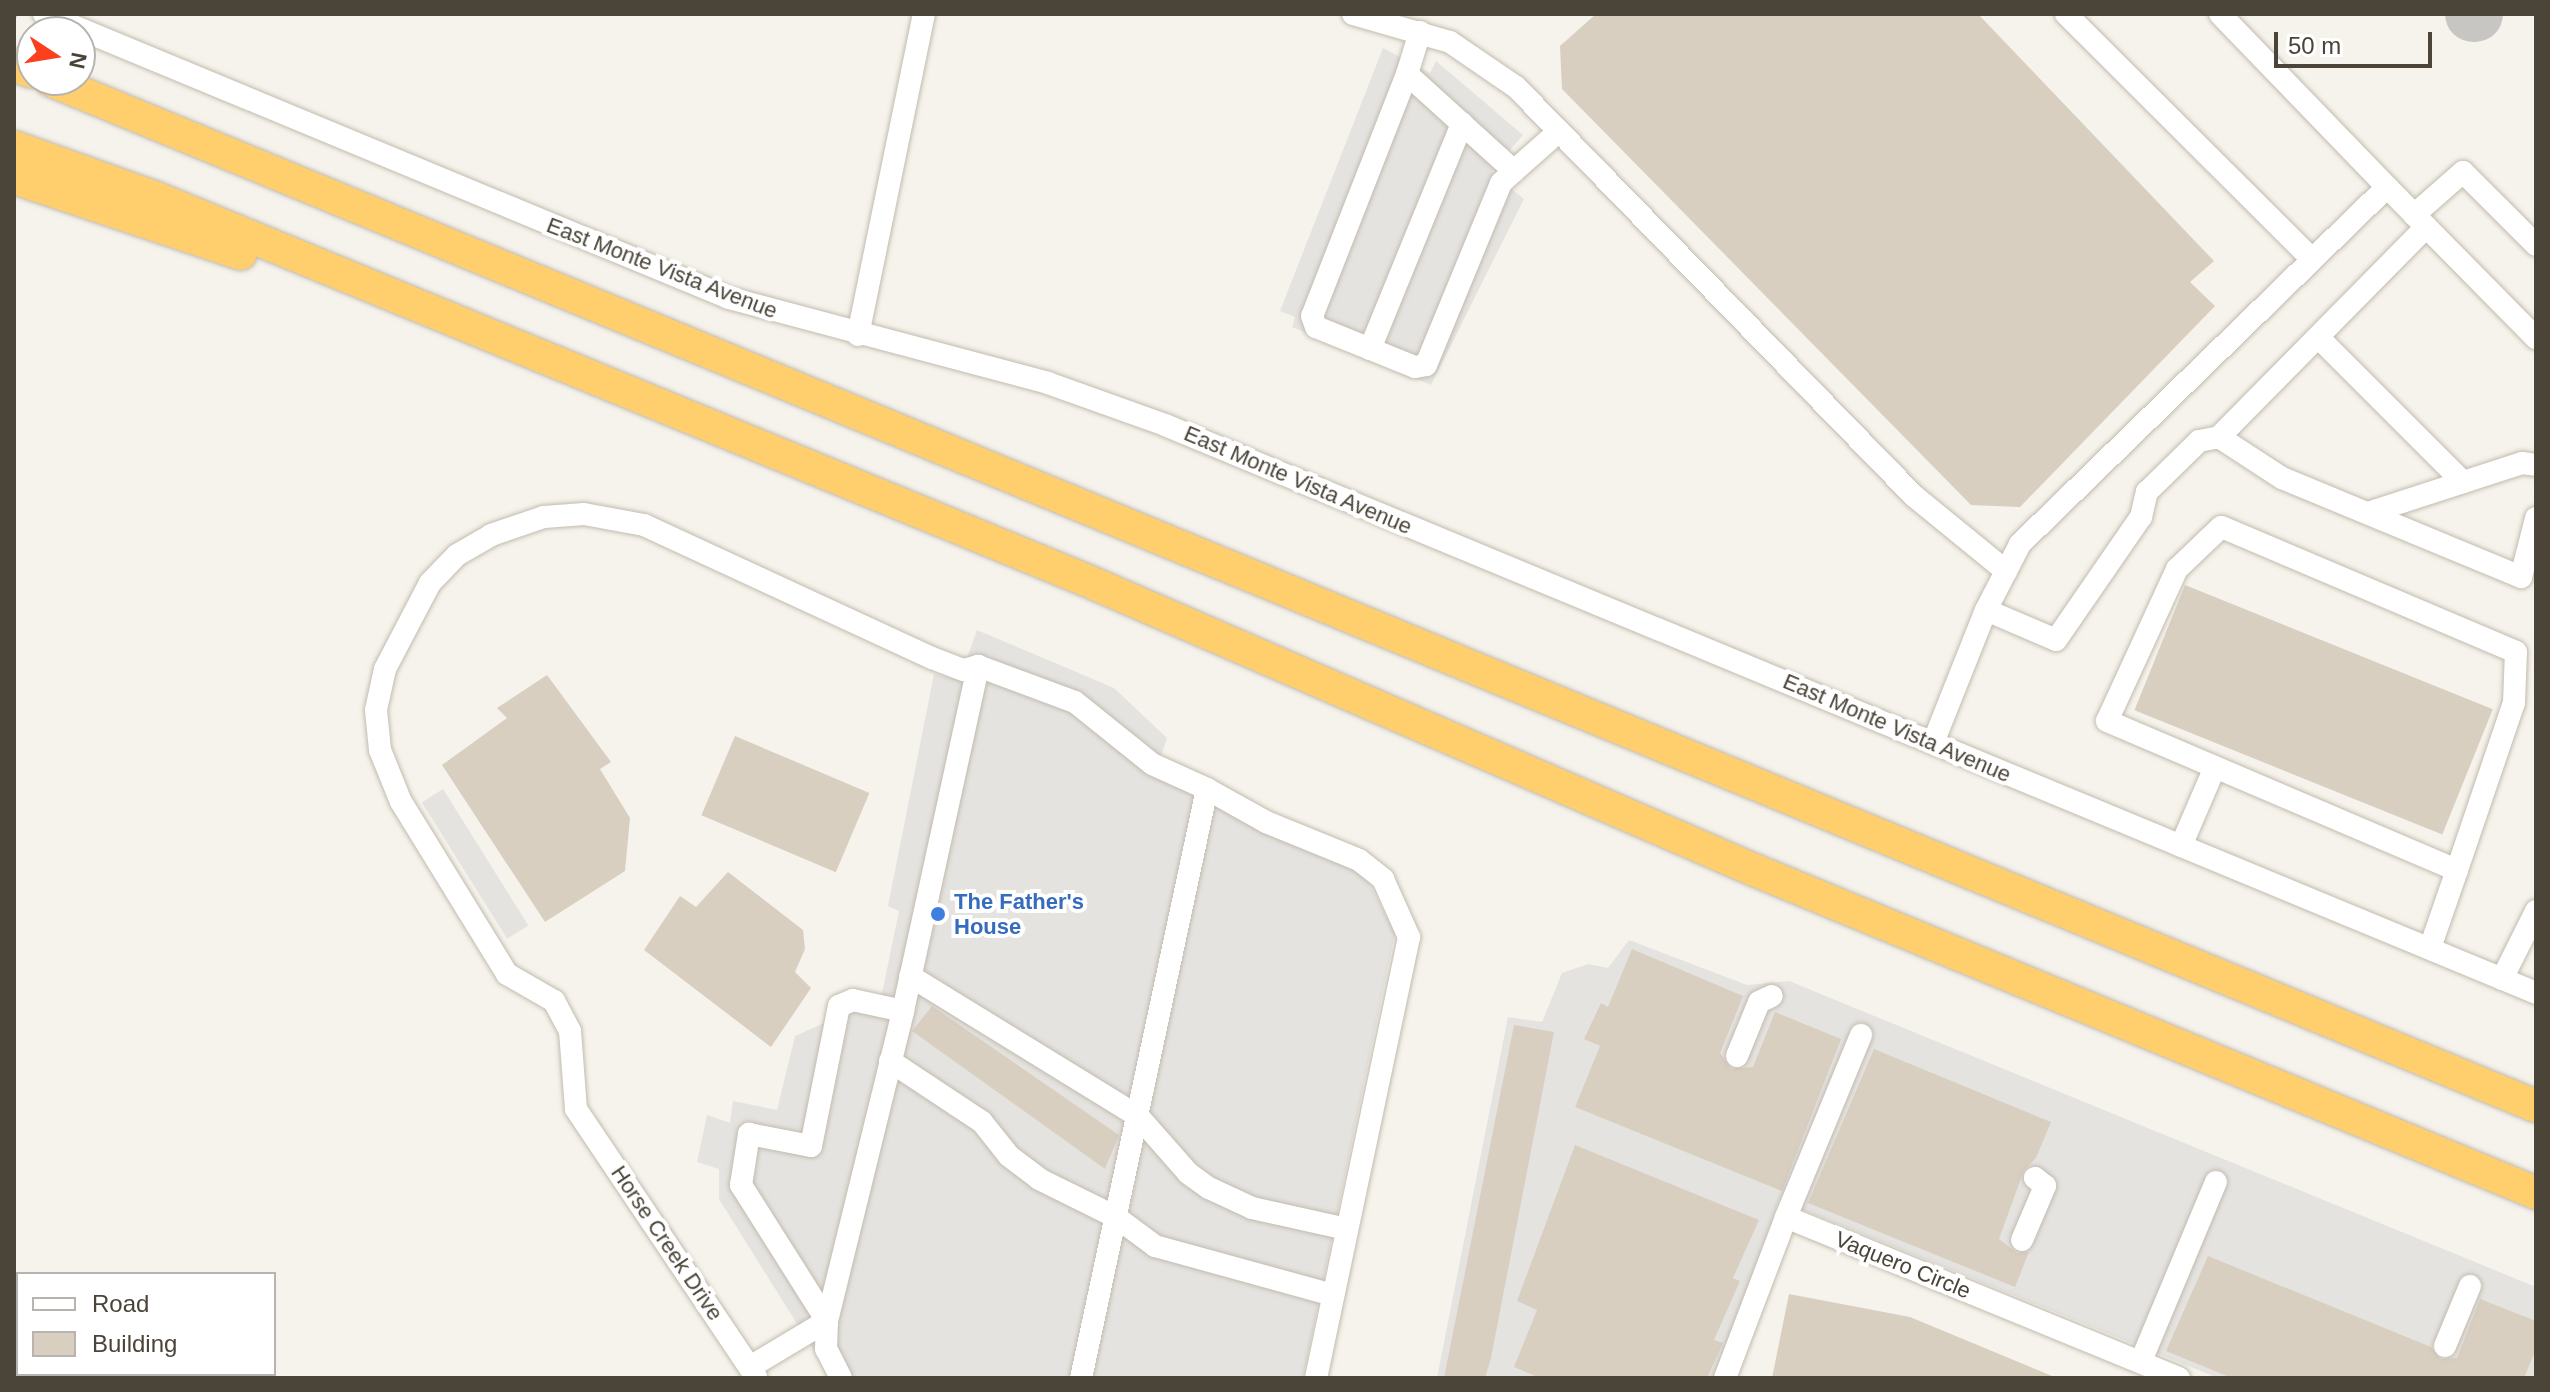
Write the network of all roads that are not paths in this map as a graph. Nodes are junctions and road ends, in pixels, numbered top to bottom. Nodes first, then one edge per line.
1 (44, 14) edge
2 (924, 14) edge
3 (1353, 14) edge
4 (2066, 14) edge
5 (2220, 14) edge
6 (1420, 32) junction
7 (1407, 74) junction
8 (89, 96) edge
9 (1462, 123) junction
10 (1559, 131) junction
11 (14, 147) edge
12 (1514, 171) junction
13 (14, 178) edge
14 (2387, 187) junction
15 (2420, 221) junction
16 (2536, 245) edge
17 (2312, 259) junction
18 (368, 285) junction
19 (858, 335) junction
20 (2319, 338) junction
21 (2536, 338) edge
22 (1370, 349) junction
23 (2219, 437) junction
24 (2536, 465) edge
25 (2463, 482) junction
26 (2368, 513) junction
27 (2536, 518) edge
28 (2006, 571) junction
29 (1986, 610) junction
30 (978, 666) junction
31 (1933, 743) junction
32 (2215, 767) junction
33 (1207, 789) junction
34 (2181, 846) junction
35 (2457, 870) junction
36 (2536, 911) edge
37 (2430, 948) junction
38 (910, 976) junction
39 (2502, 979) junction
40 (2536, 993) edge
41 (1772, 996) dead end
42 (903, 1011) junction
43 (1861, 1035) dead end
44 (1737, 1056) dead end
45 (890, 1061) junction
46 (2536, 1106) edge
47 (1138, 1116) junction
48 (2035, 1178) dead end
49 (2216, 1182) dead end
50 (2536, 1193) edge
51 (1116, 1217) junction
52 (1786, 1217) junction
53 (1347, 1229) junction
54 (2022, 1240) dead end
55 (2470, 1286) dead end
56 (1333, 1295) junction
57 (827, 1321) junction
58 (2445, 1346) dead end
59 (2141, 1361) junction
60 (753, 1372) edge
61 (841, 1378) edge
62 (1081, 1378) edge
63 (1316, 1378) edge
64 (1725, 1378) edge
65 (2179, 1378) edge

1 - 19 street, East Monte Vista Avenue
2 - 19 street
3 - 6 street
4 - 17 street
5 - 14 street
6 - 7 street
6 - 10 street
7 - 9 street
7 - 22 street
8 - 46 highway
9 - 12 street
9 - 22 street
10 - 12 street
10 - 28 street
11 - 18 highway
12 - 22 street
13 - 18 highway
14 - 15 street
14 - 17 street
15 - 16 street
15 - 20 street
15 - 21 street
17 - 28 street
18 - 50 highway
19 - 31 street, East Monte Vista Avenue
20 - 23 street
20 - 25 street
23 - 26 street
23 - 29 street
24 - 25 street
25 - 26 street
26 - 27 street
28 - 29 street
29 - 31 street
30 - 33 street
30 - 38 street
30 - 60 street, Horse Creek Drive
31 - 34 street, East Monte Vista Avenue
32 - 34 street
32 - 35 street
32 - 35 street
33 - 47 street
33 - 53 street
34 - 37 street, East Monte Vista Avenue
35 - 37 street
36 - 39 street
37 - 39 street, East Monte Vista Avenue
38 - 42 street
38 - 47 street
39 - 40 street, East Monte Vista Avenue
41 - 44 street
42 - 45 street
42 - 57 street
43 - 52 street
45 - 51 street
45 - 57 street
47 - 51 street
47 - 53 street
48 - 54 street
49 - 59 street
51 - 56 street
51 - 62 street
52 - 59 street, Vaquero Circle
52 - 64 street
53 - 56 street
55 - 58 street
56 - 63 street
57 - 60 street
57 - 61 street
59 - 65 street, Vaquero Circle

